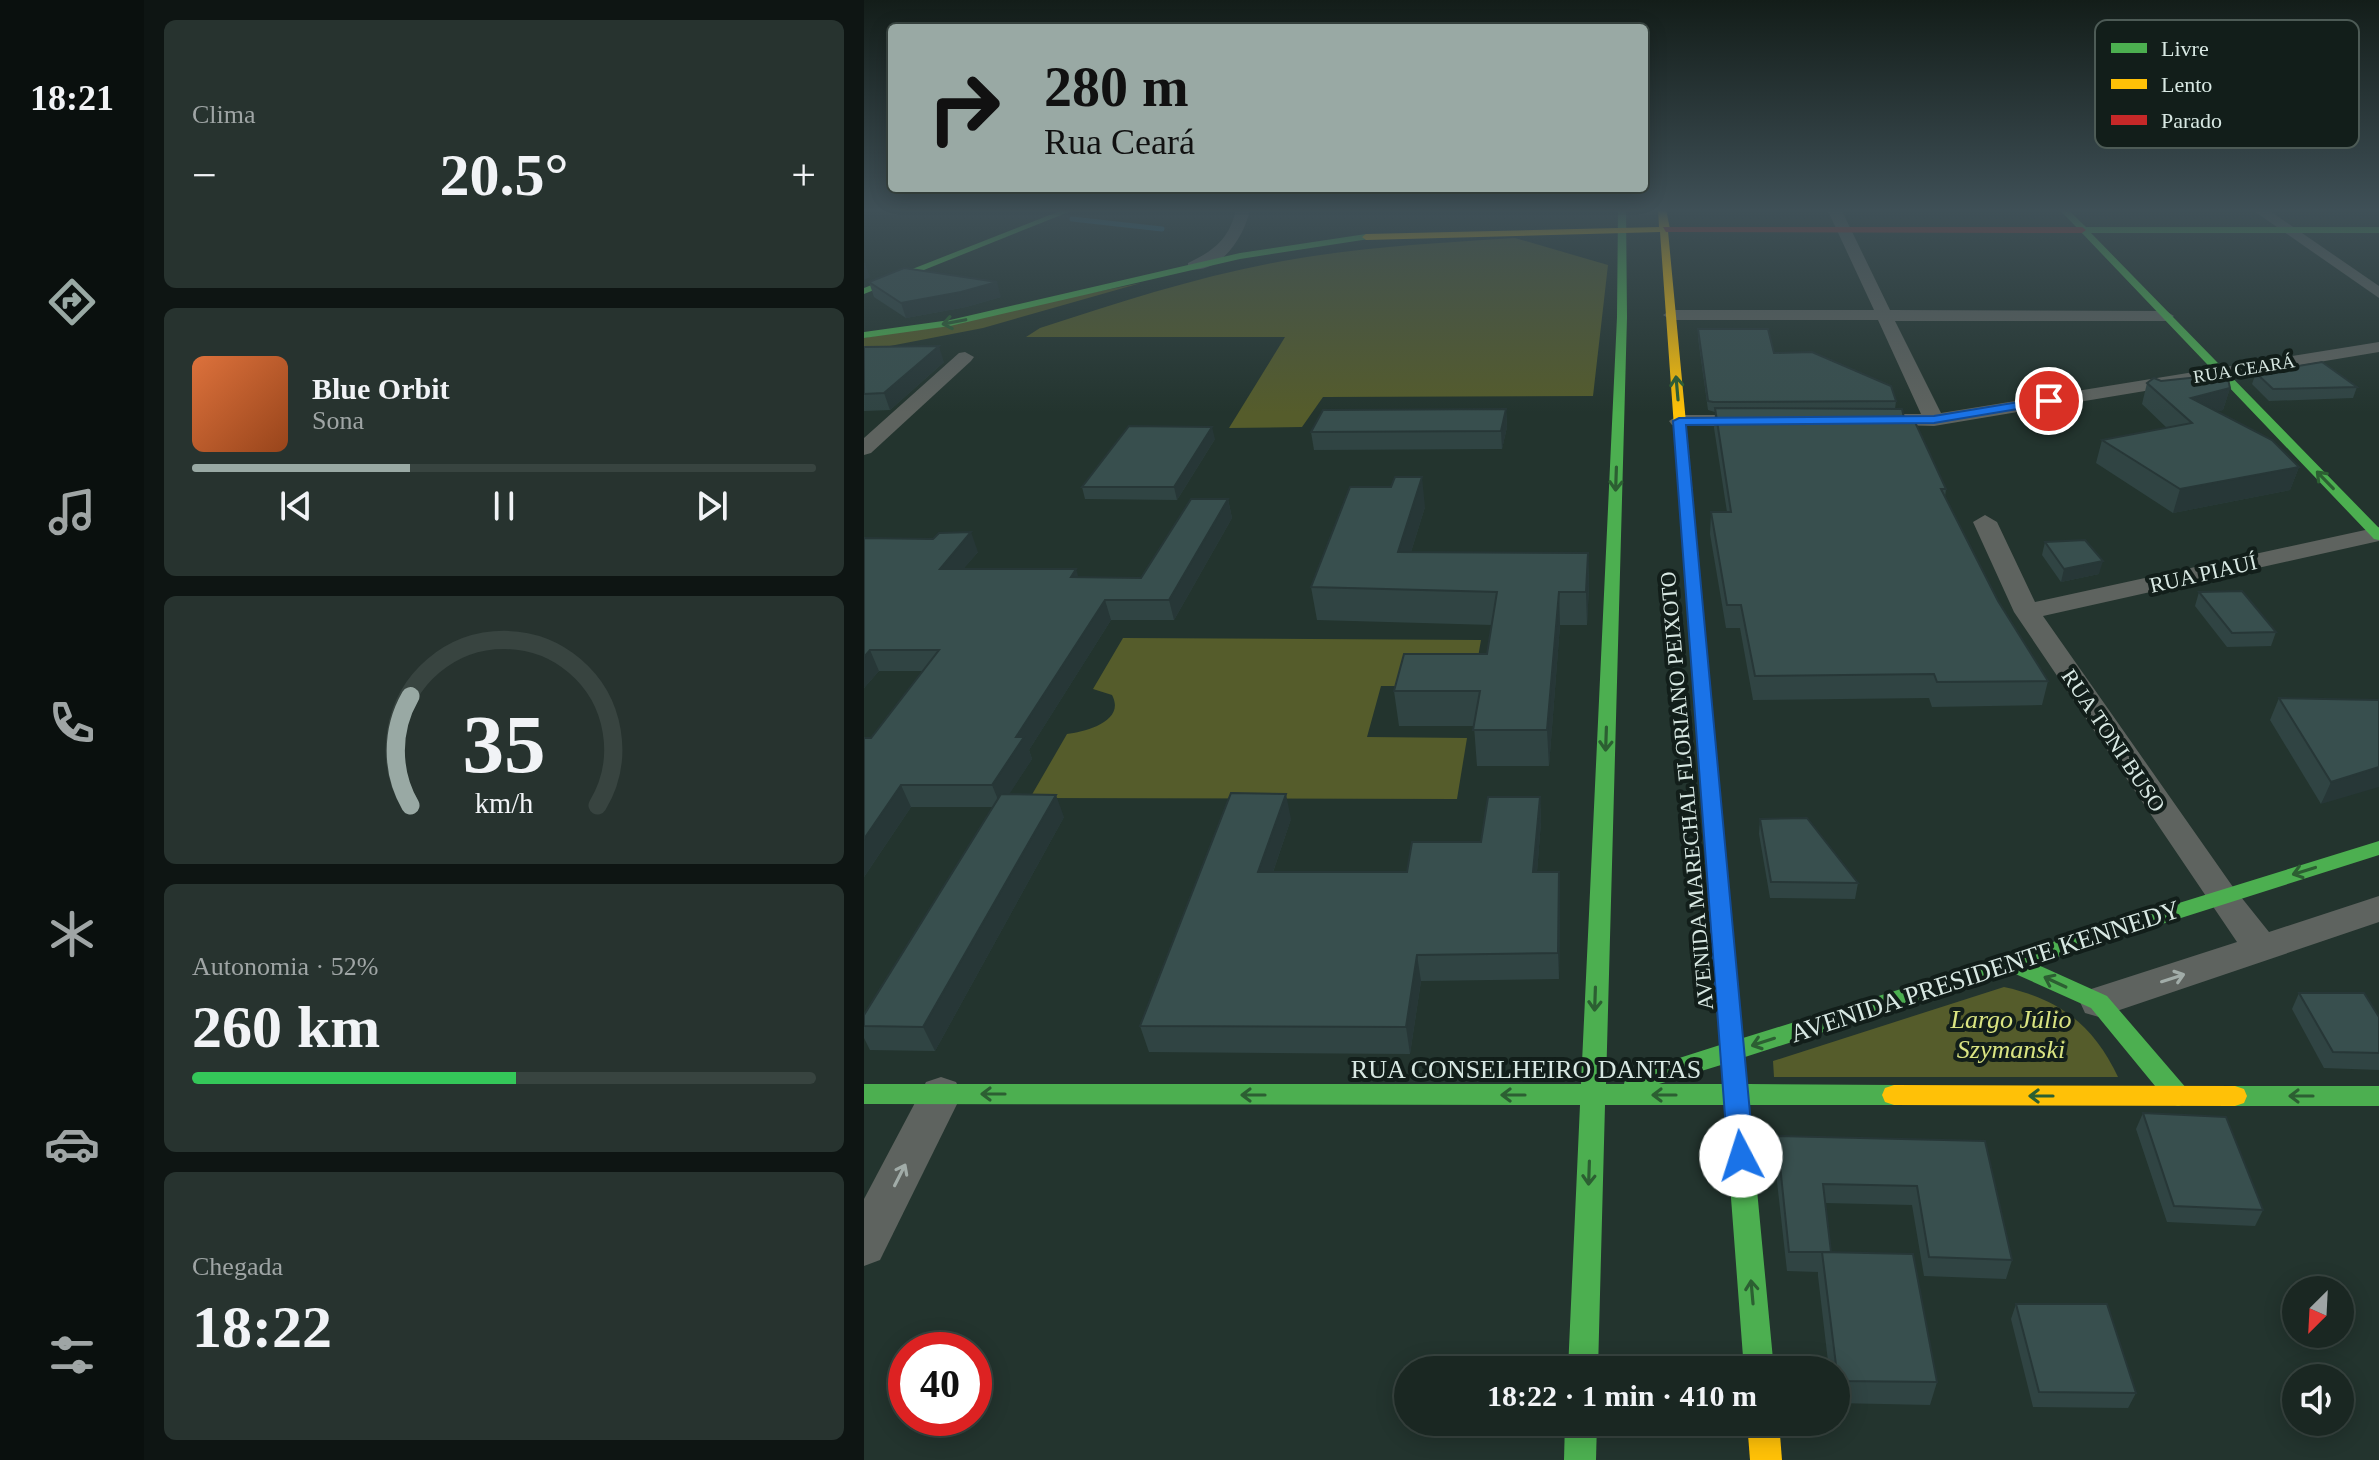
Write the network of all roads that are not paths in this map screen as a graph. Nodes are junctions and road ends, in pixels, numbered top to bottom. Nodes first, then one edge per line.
1 (899, 277) edge
2 (1144, 277) edge
3 (1146, 277) edge
4 (1622, 277) edge
5 (1667, 277) edge
6 (1867, 277) edge
7 (2128, 277) edge
8 (2356, 277) edge
9 (864, 291) edge
10 (2379, 293) edge
11 (1671, 315) junction
12 (1885, 315) junction
13 (2166, 316) junction
14 (864, 335) edge
15 (924, 346) edge
16 (2379, 347) edge
17 (965, 357) dead end
18 (2222, 373) junction
19 (1838, 420) edge
20 (1934, 420) junction
21 (1679, 421) junction
22 (1775, 421) edge
23 (864, 449) edge
24 (1985, 522) dead end
25 (2378, 535) edge
26 (2027, 612) junction
27 (2379, 848) edge
28 (2221, 896) junction
29 (2379, 909) edge
30 (2262, 948) junction
31 (2012, 963) junction
32 (2099, 1002) junction
33 (1732, 1052) junction
34 (864, 1094) edge
35 (941, 1094) junction
36 (1591, 1095) junction
37 (1736, 1095) junction
38 (2178, 1096) junction
39 (2379, 1096) edge
40 (864, 1245) edge
41 (1583, 1356) edge
42 (1758, 1356) edge
43 (1581, 1436) edge
44 (1764, 1436) edge
45 (1580, 1460) edge
46 (1766, 1460) edge

1 - 9 main road
2 - 15 main road
3 -> 14 main road
4 -> 36 main road
5 - 11 main road, AVENIDA MARECHAL FLORIANO PEIXOTO
6 - 12 street
7 - 13 main road
8 - 10 street
11 - 12 street
21 -> 11 main road, AVENIDA MARECHAL FLORIANO PEIXOTO
12 - 13 street
12 - 20 street
13 - 18 main road
16 - 18 street, RUA CEARÁ
17 - 23 street
18 - 20 street, RUA CEARÁ
25 -> 18 main road
19 - 20 street, RUA CEARÁ
21 - 22 street
21 - 33 main road, AVENIDA MARECHAL FLORIANO PEIXOTO
24 - 26 street, RUA TONI BUSO
25 - 26 street, RUA PIAUÍ
26 - 28 street, RUA TONI BUSO
27 -> 28 main road, AVENIDA PRESIDENTE KENNEDY
28 - 30 street, RUA TONI BUSO
28 - 31 main road, AVENIDA PRESIDENTE KENNEDY
29 - 30 street
32 -> 30 street
32 -> 31 main road
31 -> 33 main road, AVENIDA PRESIDENTE KENNEDY
32 - 38 main road
33 - 36 main road, AVENIDA PRESIDENTE KENNEDY
33 - 37 main road, AVENIDA MARECHAL FLORIANO PEIXOTO
34 - 35 main road, RUA CONSELHEIRO DANTAS
36 -> 35 main road, RUA CONSELHEIRO DANTAS
40 -> 35 street
37 -> 36 main road, RUA CONSELHEIRO DANTAS
36 -> 41 main road
38 -> 37 main road, RUA CONSELHEIRO DANTAS
42 -> 37 main road, AVENIDA MARECHAL FLORIANO PEIXOTO
39 -> 38 main road, RUA CONSELHEIRO DANTAS
43 - 45 main road
44 - 46 main road

